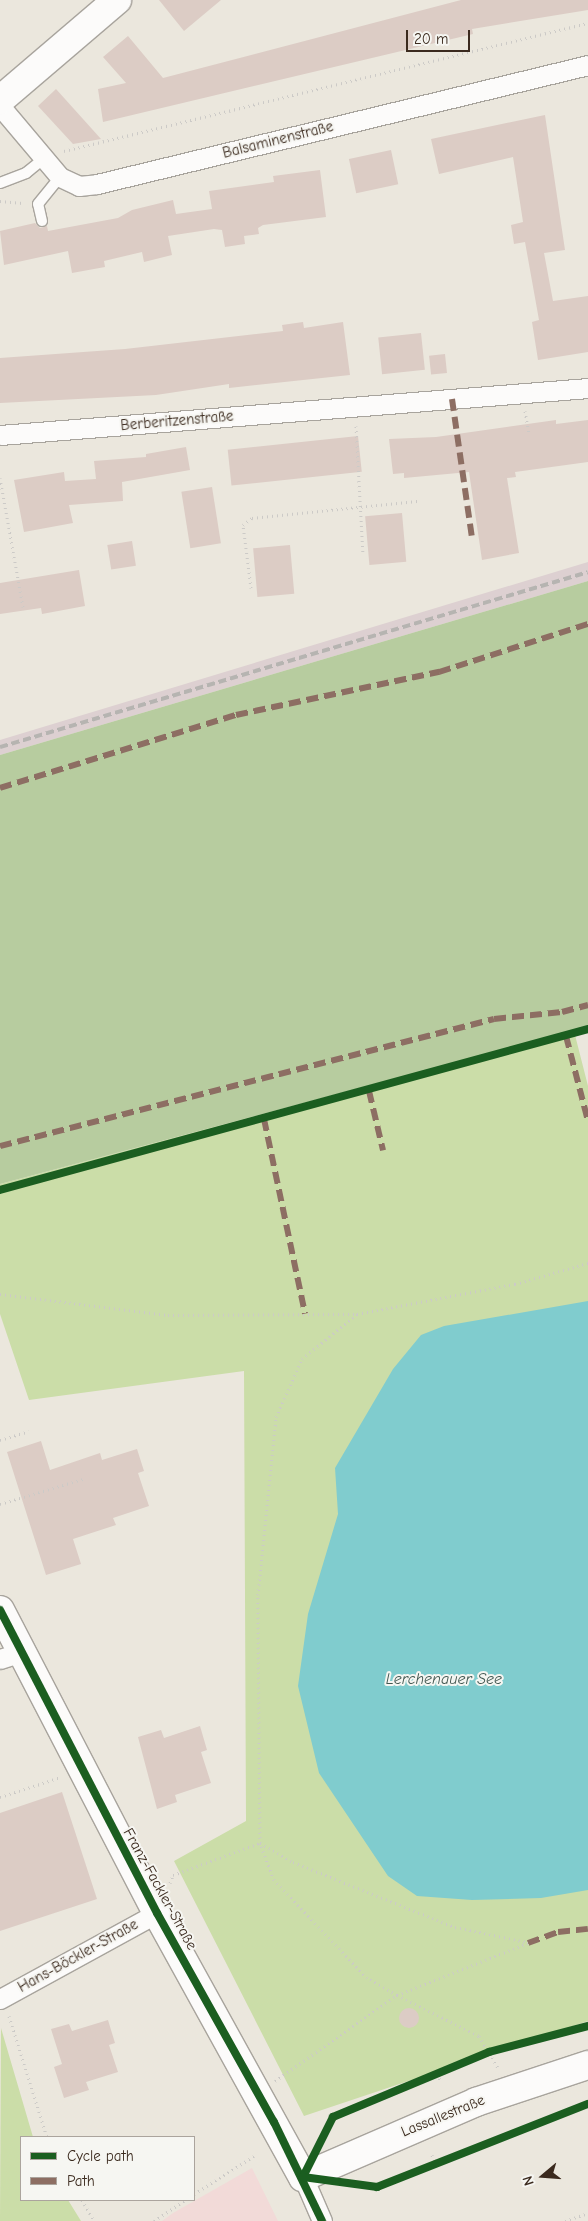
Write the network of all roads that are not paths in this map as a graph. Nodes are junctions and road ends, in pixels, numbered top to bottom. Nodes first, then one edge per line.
1 (117, 0) edge
2 (588, 65) edge
3 (0, 100) edge
4 (0, 106) edge
5 (43, 159) junction
6 (60, 177) junction
7 (0, 184) edge
8 (42, 221) dead end
9 (588, 388) edge
10 (0, 435) edge
11 (0, 1610) edge
12 (10, 1656) edge
13 (157, 1913) junction
14 (1, 1995) edge
15 (588, 2065) edge
16 (303, 2177) junction
17 (322, 2221) edge

1 - 3 street
2 - 6 street, Balsaminenstraße
4 - 5 street, Balsaminenstraße
5 - 6 street, Balsaminenstraße
5 - 7 lane
6 - 8 lane
9 - 10 street, Berberitzenstraße
11 - 12 street, Franz-Fackler-Straße
12 - 13 street, Franz-Fackler-Straße
13 - 14 street, Hans-Böckler-Straße
13 - 16 street, Franz-Fackler-Straße
15 - 16 street, Lassallestraße
16 - 17 street

